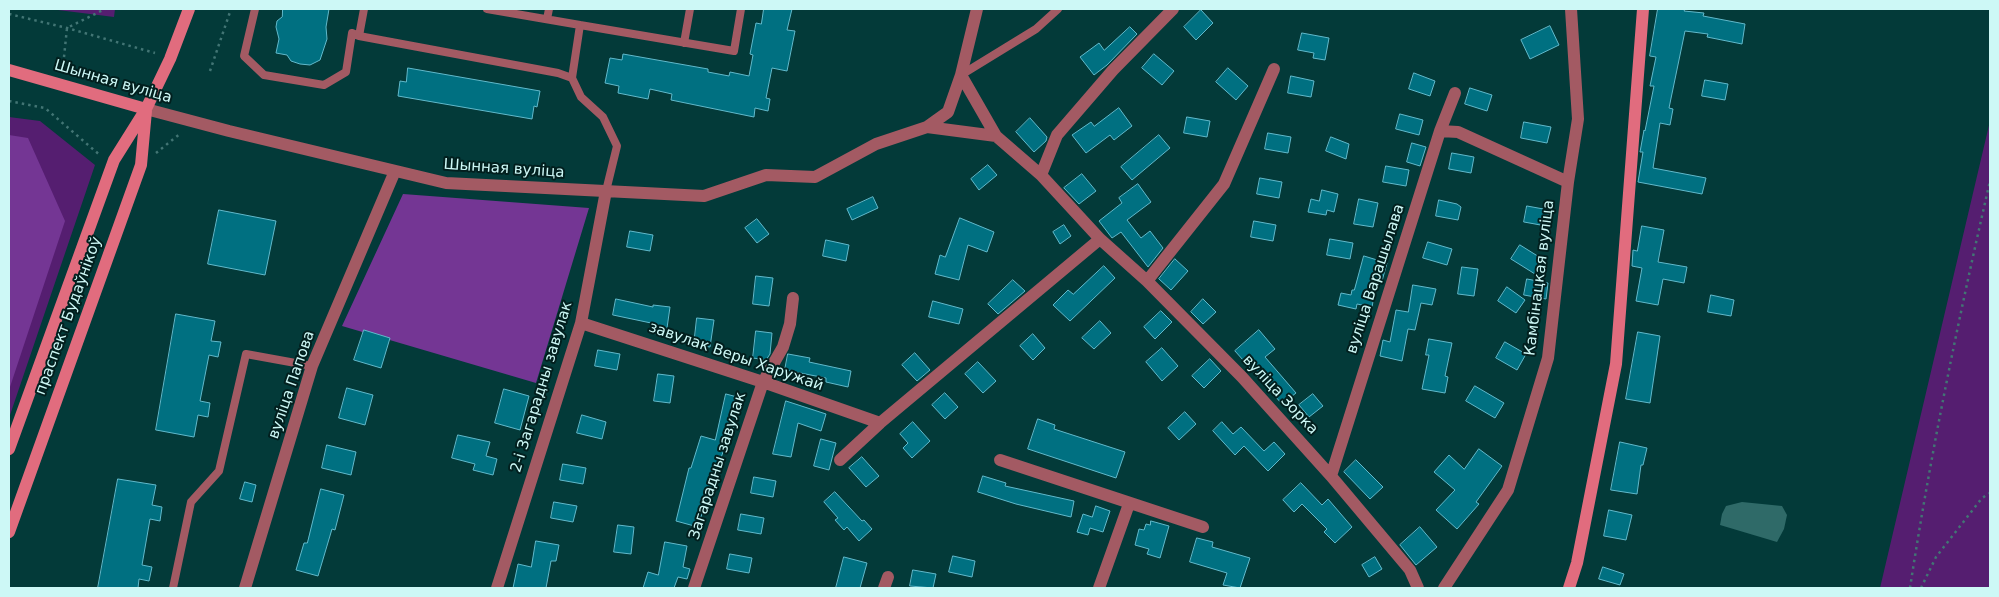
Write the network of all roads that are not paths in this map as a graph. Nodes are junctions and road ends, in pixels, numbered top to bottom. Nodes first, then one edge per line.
1 (189, 9) edge
2 (255, 9) edge
3 (364, 9) edge
4 (487, 9) edge
5 (549, 9) edge
6 (690, 9) edge
7 (741, 9) edge
8 (977, 9) edge
9 (1058, 9) edge
10 (1173, 9) edge
11 (1571, 9) edge
12 (1643, 9) edge
13 (547, 19) junction
14 (580, 25) junction
15 (359, 36) junction
16 (684, 42) junction
17 (1274, 69) dead end
18 (9, 70) edge
19 (961, 75) junction
20 (572, 78) junction
21 (1455, 93) dead end
22 (146, 108) junction
23 (927, 127) junction
24 (1440, 131) junction
25 (996, 136) junction
26 (396, 171) junction
27 (1040, 176) junction
28 (1568, 182) junction
29 (606, 192) junction
30 (1100, 239) junction
31 (1147, 281) junction
32 (793, 298) dead end
33 (581, 323) junction
34 (312, 366) junction
35 (763, 382) junction
36 (880, 424) junction
37 (9, 449) edge
38 (840, 460) dead end
39 (1000, 460) dead end
40 (1331, 476) junction
41 (1129, 504) junction
42 (1203, 527) dead end
43 (9, 532) edge
44 (173, 588) edge
45 (245, 588) edge
46 (496, 588) edge
47 (694, 588) edge
48 (1099, 588) edge
49 (1418, 588) edge
50 (1444, 588) edge
51 (1569, 588) edge

1 - 22 main road, праспект Будаўнікоў
2 - 15 lane
3 - 15 lane
4 - 13 lane
5 - 13 lane
6 - 16 lane
7 - 16 lane
8 - 19 street
9 - 19 lane
10 - 27 street
11 - 28 street, Камбінацкая вуліца
12 - 51 main road
13 - 14 lane
14 - 16 lane
14 - 20 lane
15 - 20 lane
17 - 31 street
18 - 22 main road, Шынная вуліца
19 - 23 street
19 - 25 street, вуліца Зорка
20 - 29 lane
21 - 24 street, вуліца Варашылава
22 - 26 street, Шынная вуліца
22 - 37 main road, праспект Будаўнікоў
22 - 43 main road, праспект Будаўнікоў
23 - 25 street, Шынная вуліца
23 - 29 street, Шынная вуліца
24 - 28 street
24 - 40 street, вуліца Варашылава
25 - 27 street, вуліца Зорка
26 - 29 street, Шынная вуліца
26 - 34 street, вуліца Папова
27 - 30 street, вуліца Зорка
28 - 50 street, Камбінацкая вуліца
29 - 33 street, 2-і Загарадны завулак
30 - 31 street, вуліца Зорка
30 - 36 street
31 - 40 street, вуліца Зорка
32 - 35 street, Загарадны завулак
33 - 35 street, завулак Веры Харужай
33 - 46 street, 2-і Загарадны завулак
34 - 44 lane
34 - 45 street, вуліца Папова
35 - 36 street, завулак Веры Харужай
35 - 47 street, Загарадны завулак
36 - 38 street
39 - 41 street
40 - 49 street, вуліца Зорка
41 - 42 street
41 - 48 street

